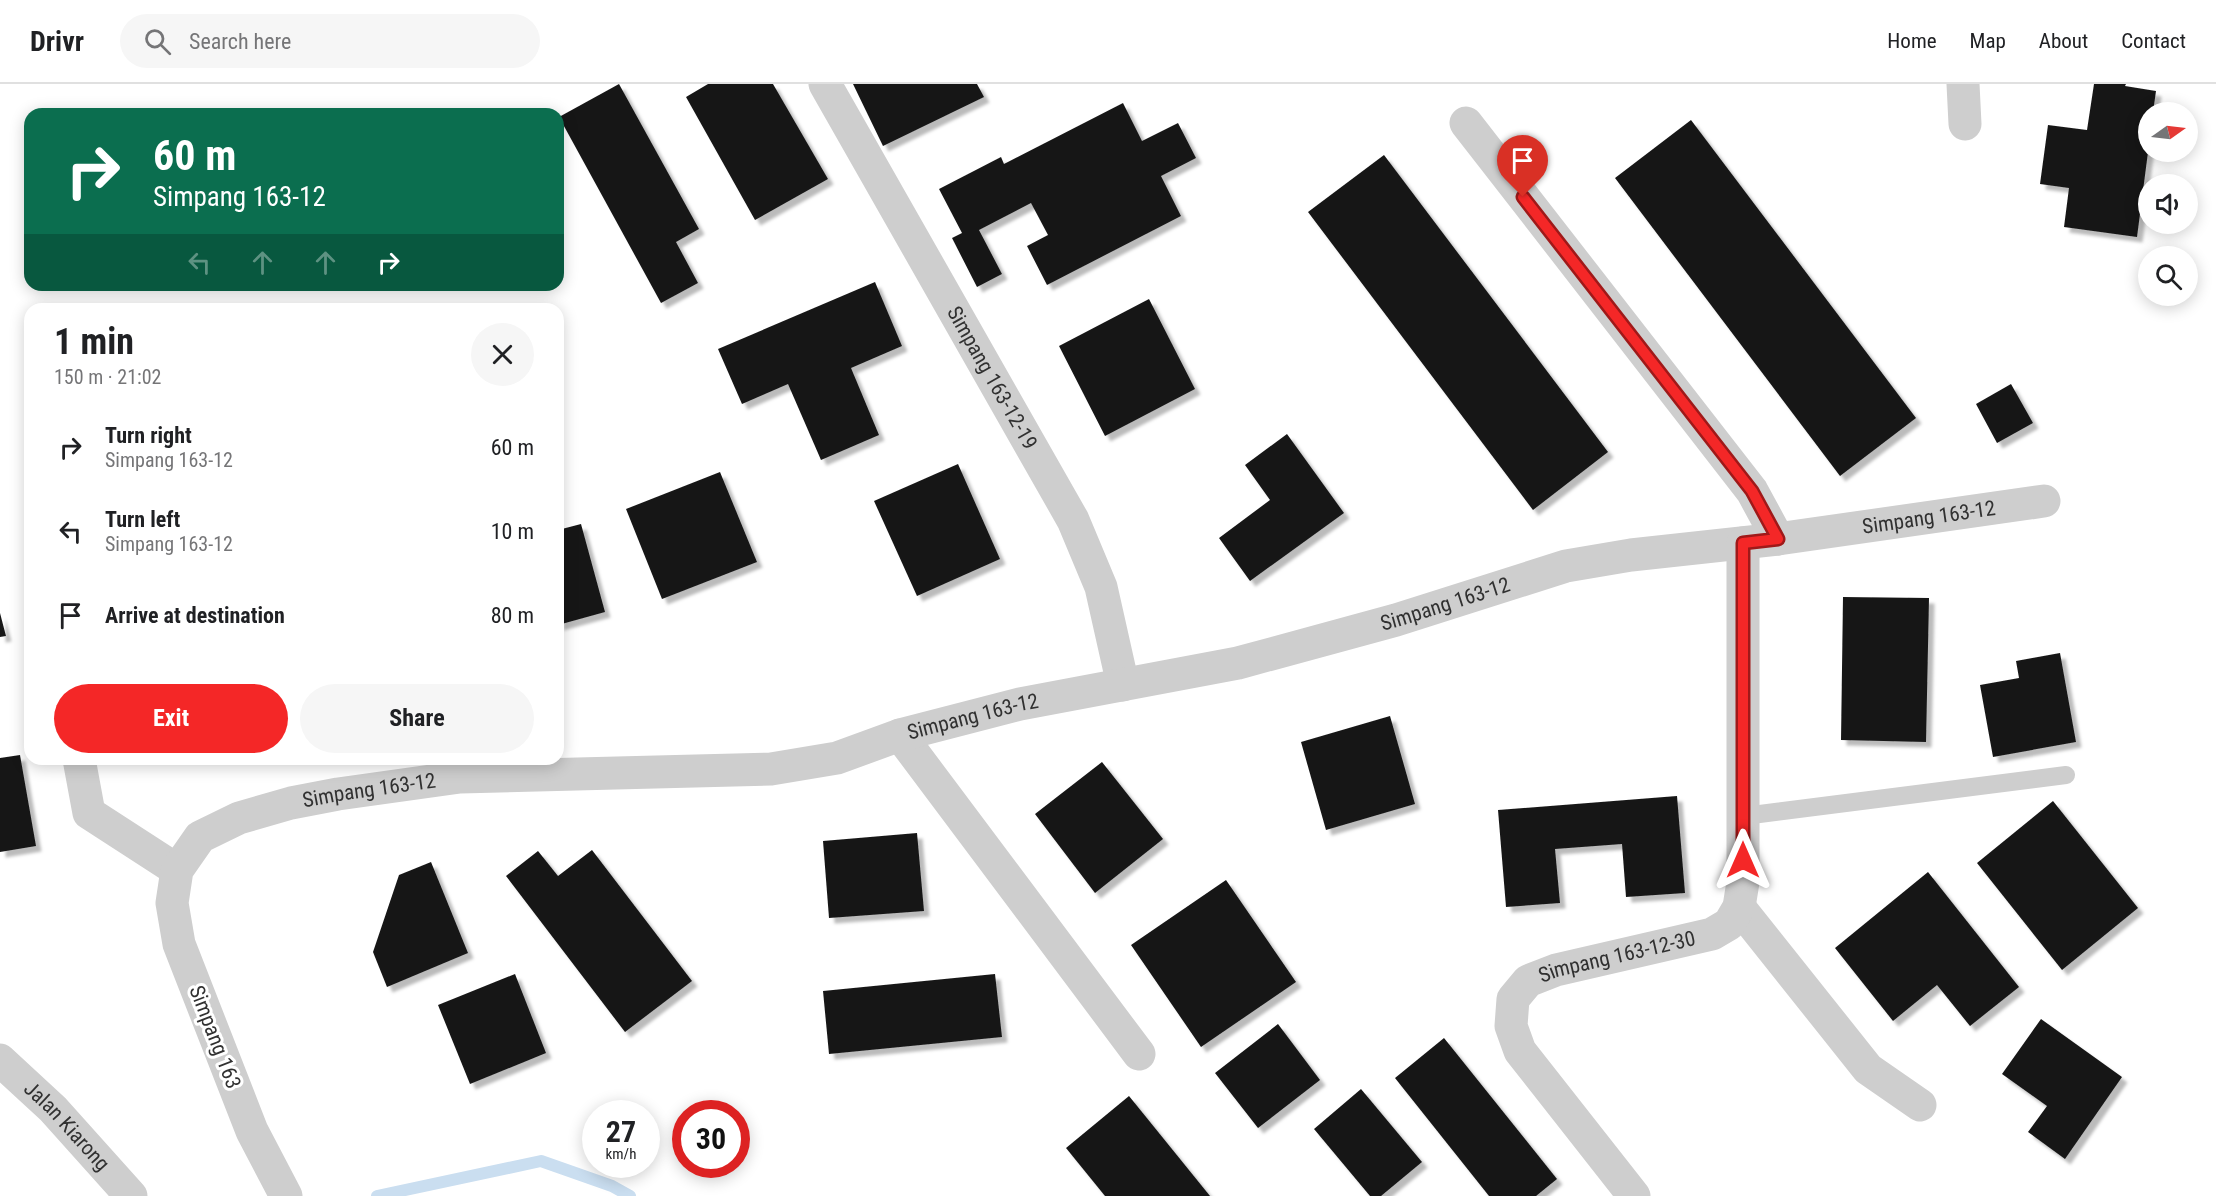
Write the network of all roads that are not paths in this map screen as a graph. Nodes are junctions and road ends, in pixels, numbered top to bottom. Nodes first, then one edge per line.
1 (825, 84) edge
2 (1963, 84) edge
3 (1466, 123) dead end
4 (1965, 124) dead end
5 (2044, 501) dead end
6 (1778, 539) junction
7 (1743, 543) junction
8 (1123, 685) junction
9 (900, 735) junction
10 (80, 765) edge
11 (2066, 775) dead end
12 (1744, 816) junction
13 (177, 870) junction
14 (1738, 907) junction
15 (1139, 1054) dead end
16 (0, 1060) edge
17 (1920, 1105) dead end
18 (119, 1192) edge
19 (286, 1196) edge
20 (1634, 1196) edge

1 - 8 street, Simpang 163-12-19
2 - 4 street
3 - 6 street
5 - 6 street, Simpang 163-12
6 - 7 street, Simpang 163-12
7 - 8 street, Simpang 163-12
7 - 12 street
8 - 9 street, Simpang 163-12
9 - 13 street, Simpang 163-12
9 - 15 street
10 - 13 street
11 - 12 lane
12 - 14 street
13 - 19 street, Simpang 163
14 - 17 street
14 - 20 street, Simpang 163-12-30
16 - 18 street, Jalan Kiarong

